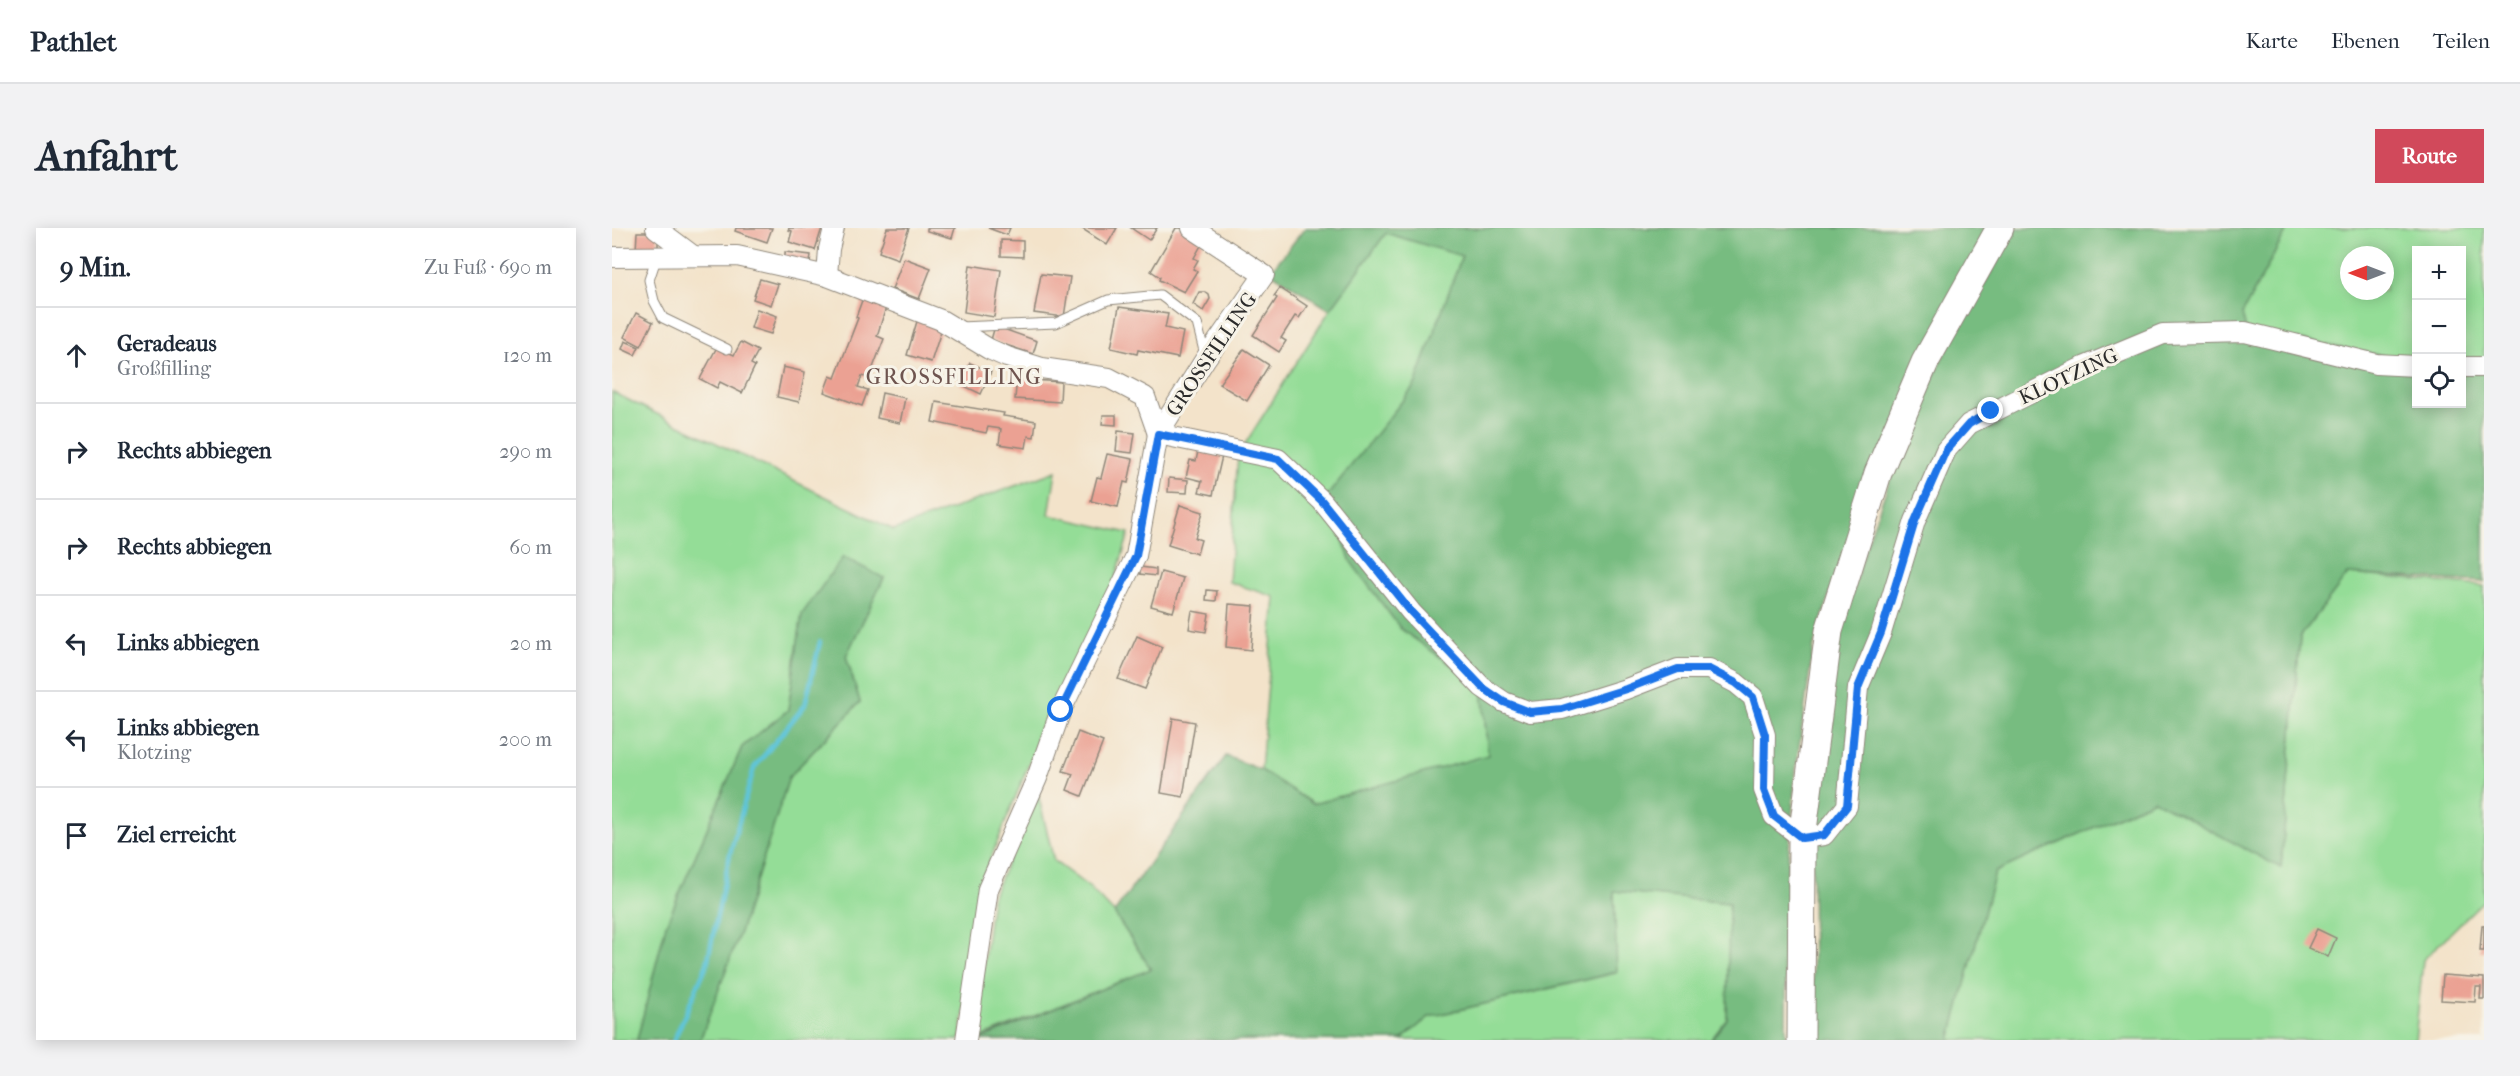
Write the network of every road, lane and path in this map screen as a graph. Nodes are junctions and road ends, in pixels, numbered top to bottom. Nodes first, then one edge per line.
1 (657, 228) edge
2 (834, 228) edge
3 (1192, 228) edge
4 (2000, 228) edge
5 (692, 255) junction
6 (657, 256) junction
7 (612, 257) edge
8 (828, 276) junction
9 (952, 327) junction
10 (727, 349) dead end
11 (1206, 358) junction
12 (2412, 366) edge
13 (2466, 367) edge
14 (2484, 368) edge
15 (1158, 434) junction
16 (1802, 838) junction
17 (966, 1040) edge
18 (1801, 1040) edge

1 - 5 street
2 - 8 street
3 - 11 street, GROSSFILLING
4 - 16 main road
5 - 6 street, GROSSFILLING
5 - 8 street, GROSSFILLING
6 - 7 street, GROSSFILLING
6 - 10 lane
8 - 9 street, GROSSFILLING
9 - 11 lane
9 - 15 street, GROSSFILLING
11 - 15 street, GROSSFILLING
12 - 16 street, KLOTZING
13 - 14 street
15 - 16 street
15 - 17 street, GROSSFILLING
16 - 18 main road

